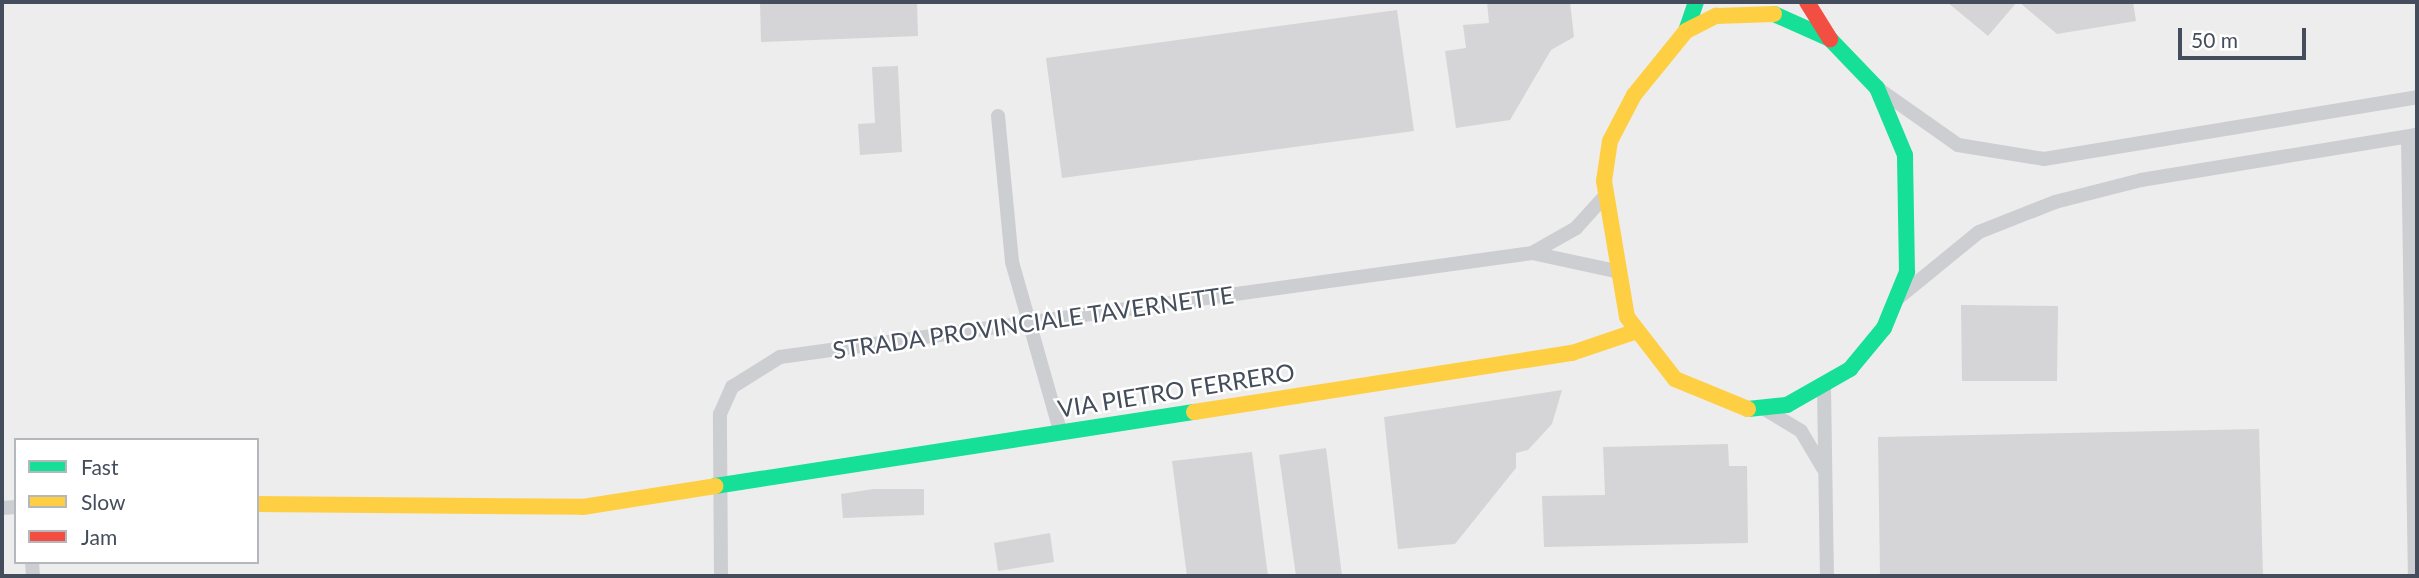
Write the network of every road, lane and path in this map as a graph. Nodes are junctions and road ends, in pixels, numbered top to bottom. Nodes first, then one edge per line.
1 (1696, 2) edge
2 (1807, 2) edge
3 (1686, 31) junction
4 (1830, 39) junction
5 (1877, 88) junction
6 (2417, 97) edge
7 (998, 116) dead end
8 (2413, 136) edge
9 (1604, 197) junction
10 (1532, 253) junction
11 (1615, 271) junction
12 (1897, 299) junction
13 (1031, 323) junction
14 (1637, 331) junction
15 (1824, 388) junction
16 (1763, 408) junction
17 (1060, 431) junction
18 (1825, 472) junction
19 (719, 485) junction
20 (259, 504) edge
21 (721, 576) edge
22 (1827, 576) edge
23 (2416, 576) edge

1 - 3 main road
2 - 4 main road
3 - 4 main road
3 - 9 main road
4 - 5 main road
5 - 6 street
5 - 12 main road
7 - 13 street
8 - 12 street
8 - 23 street
9 - 10 street, STRADA PROVINCIALE TAVERNETTE
9 - 11 main road
10 - 11 street, STRADA PROVINCIALE TAVERNETTE
10 - 13 street, STRADA PROVINCIALE TAVERNETTE
11 - 14 main road
12 - 15 main road
13 - 17 street
13 - 19 street, STRADA PROVINCIALE TAVERNETTE
14 - 16 main road
14 - 17 main road, VIA PIETRO FERRERO
15 - 16 main road
15 - 18 street
16 - 18 street
17 - 19 main road, VIA PIETRO FERRERO
18 - 22 street
19 - 20 main road, VIA PIETRO FERRERO
19 - 21 street, STRADA PROVINCIALE TAVERNETTE

